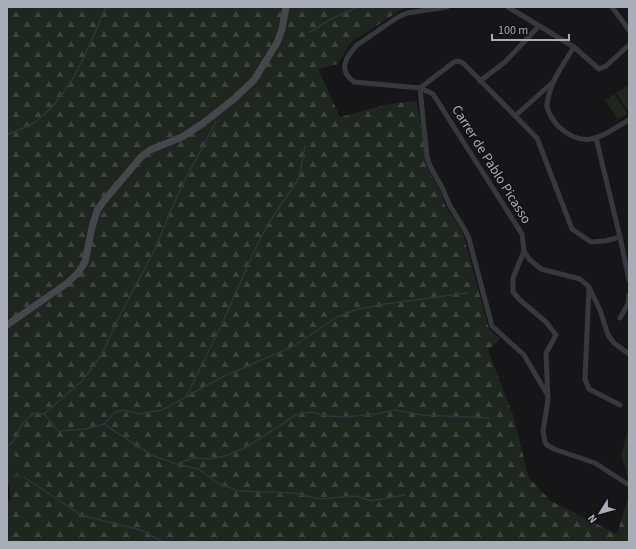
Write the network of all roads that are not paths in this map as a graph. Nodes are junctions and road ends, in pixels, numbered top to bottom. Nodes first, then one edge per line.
1 (286, 7) edge
2 (447, 7) edge
3 (508, 7) edge
4 (612, 7) edge
5 (539, 26) junction
6 (629, 30) edge
7 (629, 45) edge
8 (574, 47) junction
9 (480, 81) junction
10 (552, 83) junction
11 (420, 88) junction
12 (516, 116) junction
13 (629, 120) edge
14 (596, 138) junction
15 (620, 237) junction
16 (524, 251) junction
17 (629, 280) edge
18 (589, 287) junction
19 (629, 295) edge
20 (620, 318) dead end
21 (7, 325) edge
22 (629, 354) edge
23 (547, 394) junction
24 (620, 405) dead end
25 (629, 485) edge

1 - 21 main road
2 - 11 street
3 - 5 street
4 - 6 street
5 - 8 street
5 - 9 street
7 - 8 street
8 - 10 street
9 - 11 street
9 - 12 street
10 - 12 street
10 - 14 street
11 - 16 street, Carrer de Pablo Picasso
11 - 23 street
12 - 15 street
13 - 14 street
14 - 15 street
15 - 17 street
16 - 18 street
16 - 23 street
18 - 22 street
18 - 24 street
19 - 20 street
23 - 25 street

